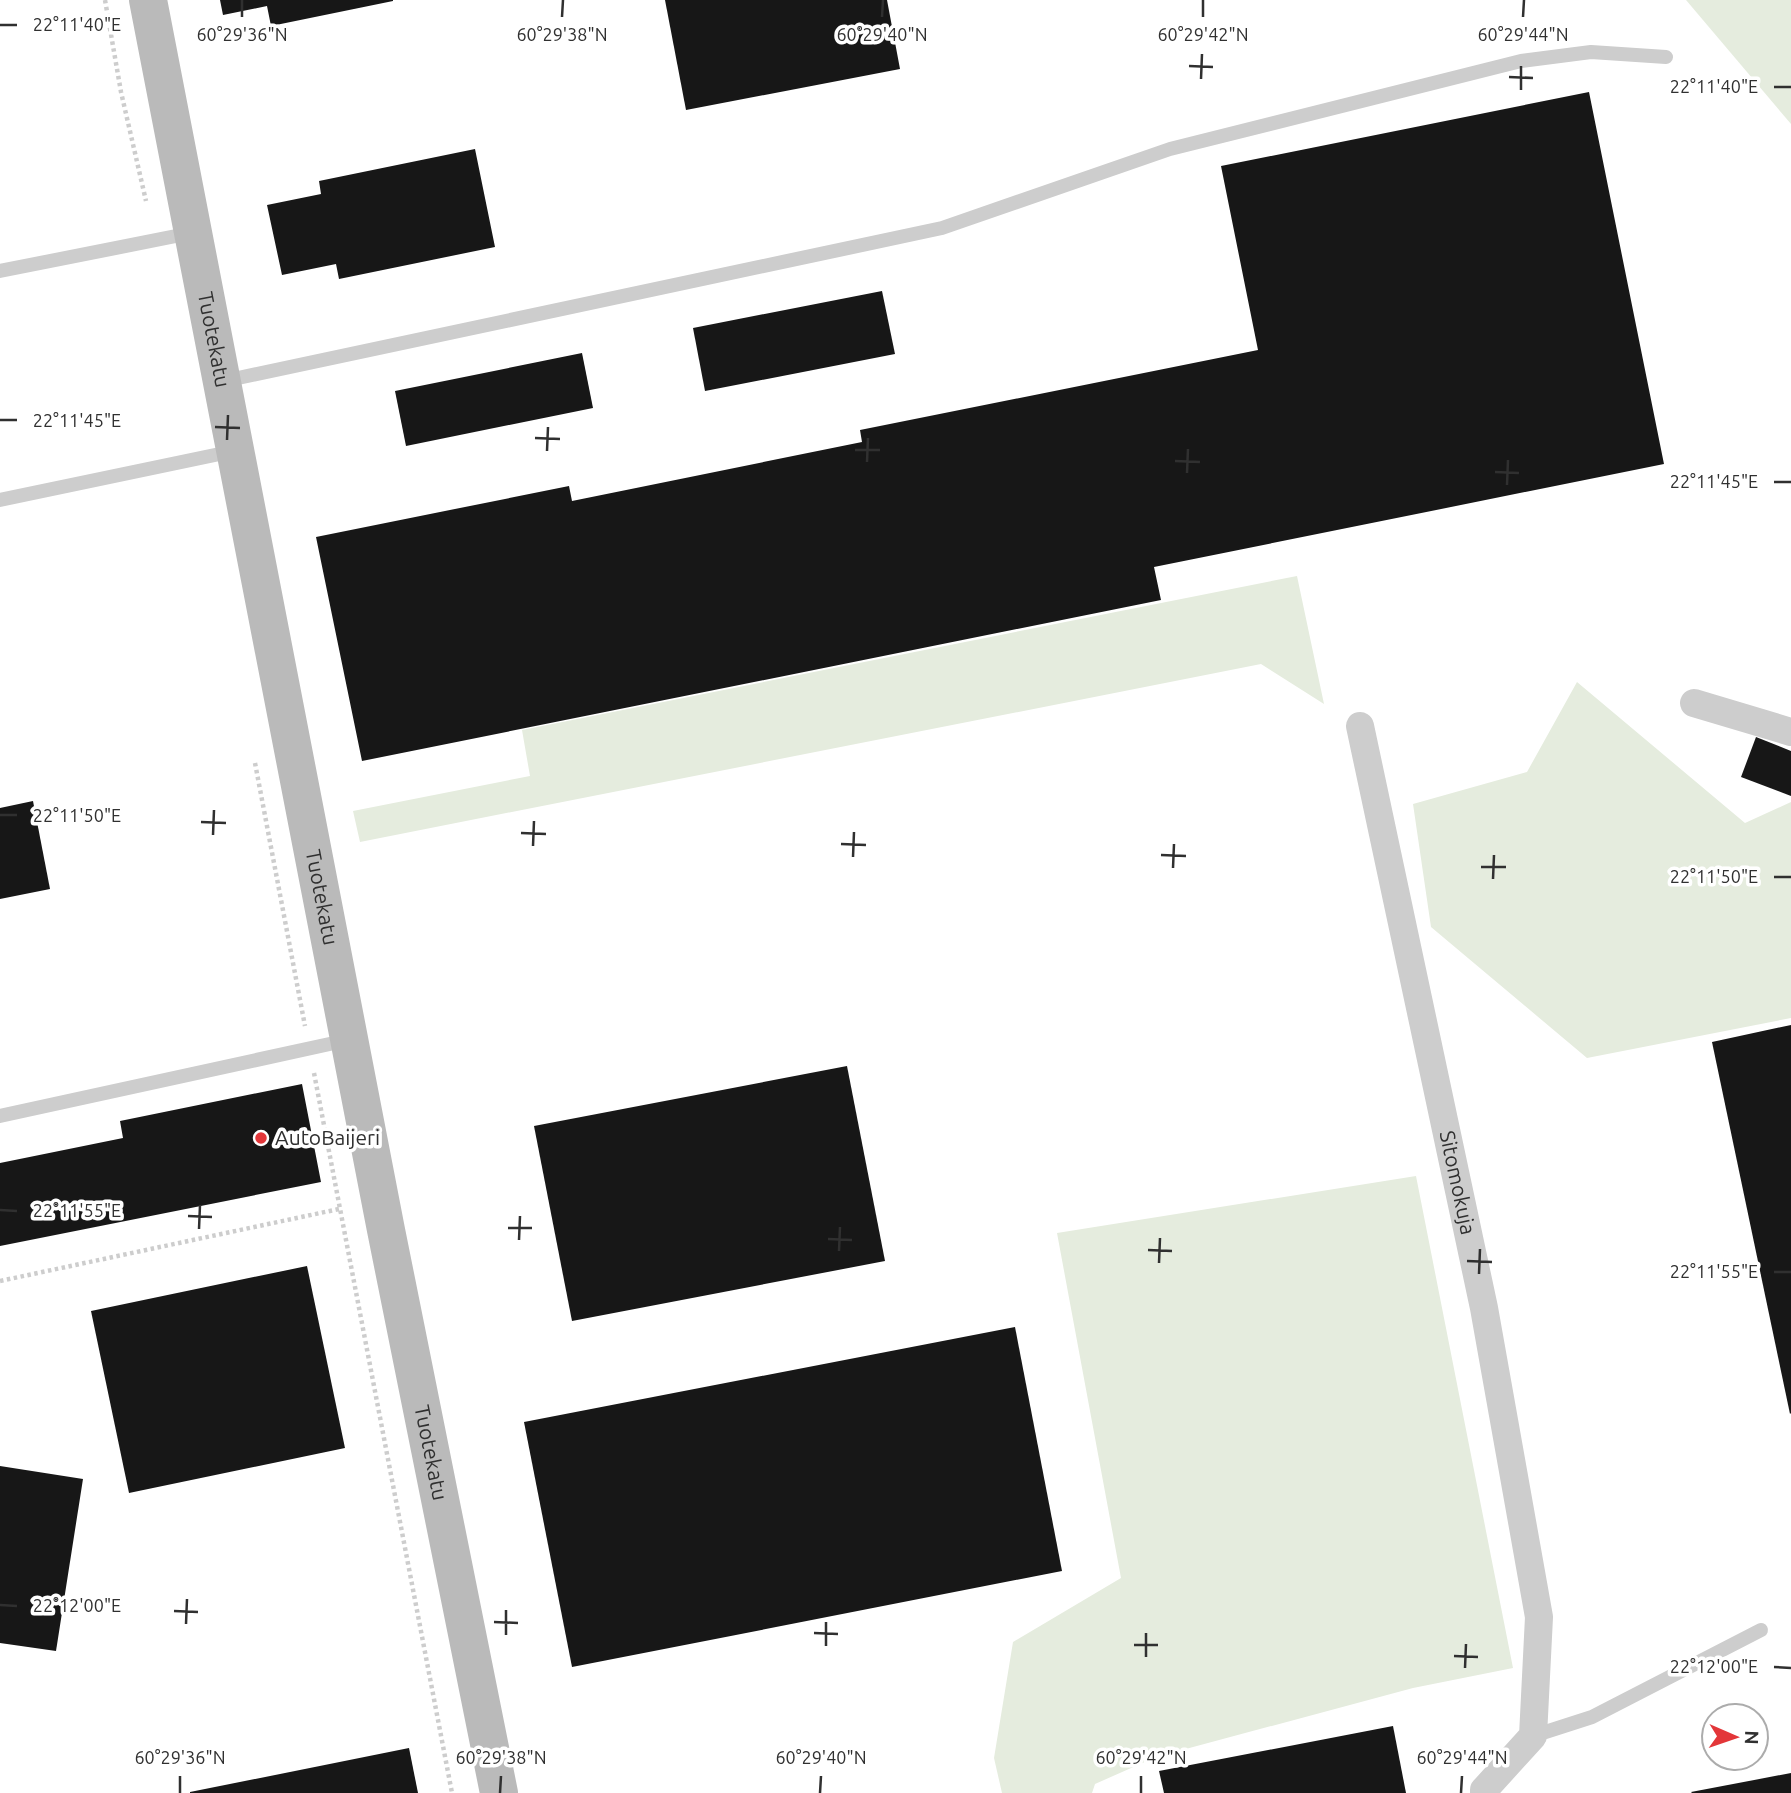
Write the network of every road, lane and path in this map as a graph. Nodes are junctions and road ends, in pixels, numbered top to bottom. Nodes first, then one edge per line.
1 (105, 0) edge
2 (148, 0) edge
3 (1666, 57) dead end
4 (192, 233) junction
5 (155, 240) junction
6 (0, 271) edge
7 (222, 382) junction
8 (235, 450) junction
9 (0, 500) edge
10 (1694, 703) dead end
11 (1360, 726) dead end
12 (1791, 732) edge
13 (253, 753) dead end
14 (349, 1040) junction
15 (309, 1049) junction
16 (0, 1116) edge
17 (339, 1209) junction
18 (0, 1281) edge
19 (1761, 1630) dead end
20 (1533, 1737) junction
21 (452, 1793) edge
22 (499, 1793) edge
23 (1484, 1793) edge

1 - 5 path
2 - 4 street, Tuotekatu
3 - 7 lane
4 - 5 lane
4 - 7 street, Tuotekatu
5 - 6 lane
7 - 8 street, Tuotekatu
8 - 9 lane
8 - 14 street, Tuotekatu
10 - 12 street
11 - 20 street, Sitomokuja
13 - 15 path
14 - 15 lane
14 - 22 street, Tuotekatu
15 - 16 lane
15 - 17 path
17 - 18 path
17 - 21 path
19 - 20 lane
20 - 23 street

